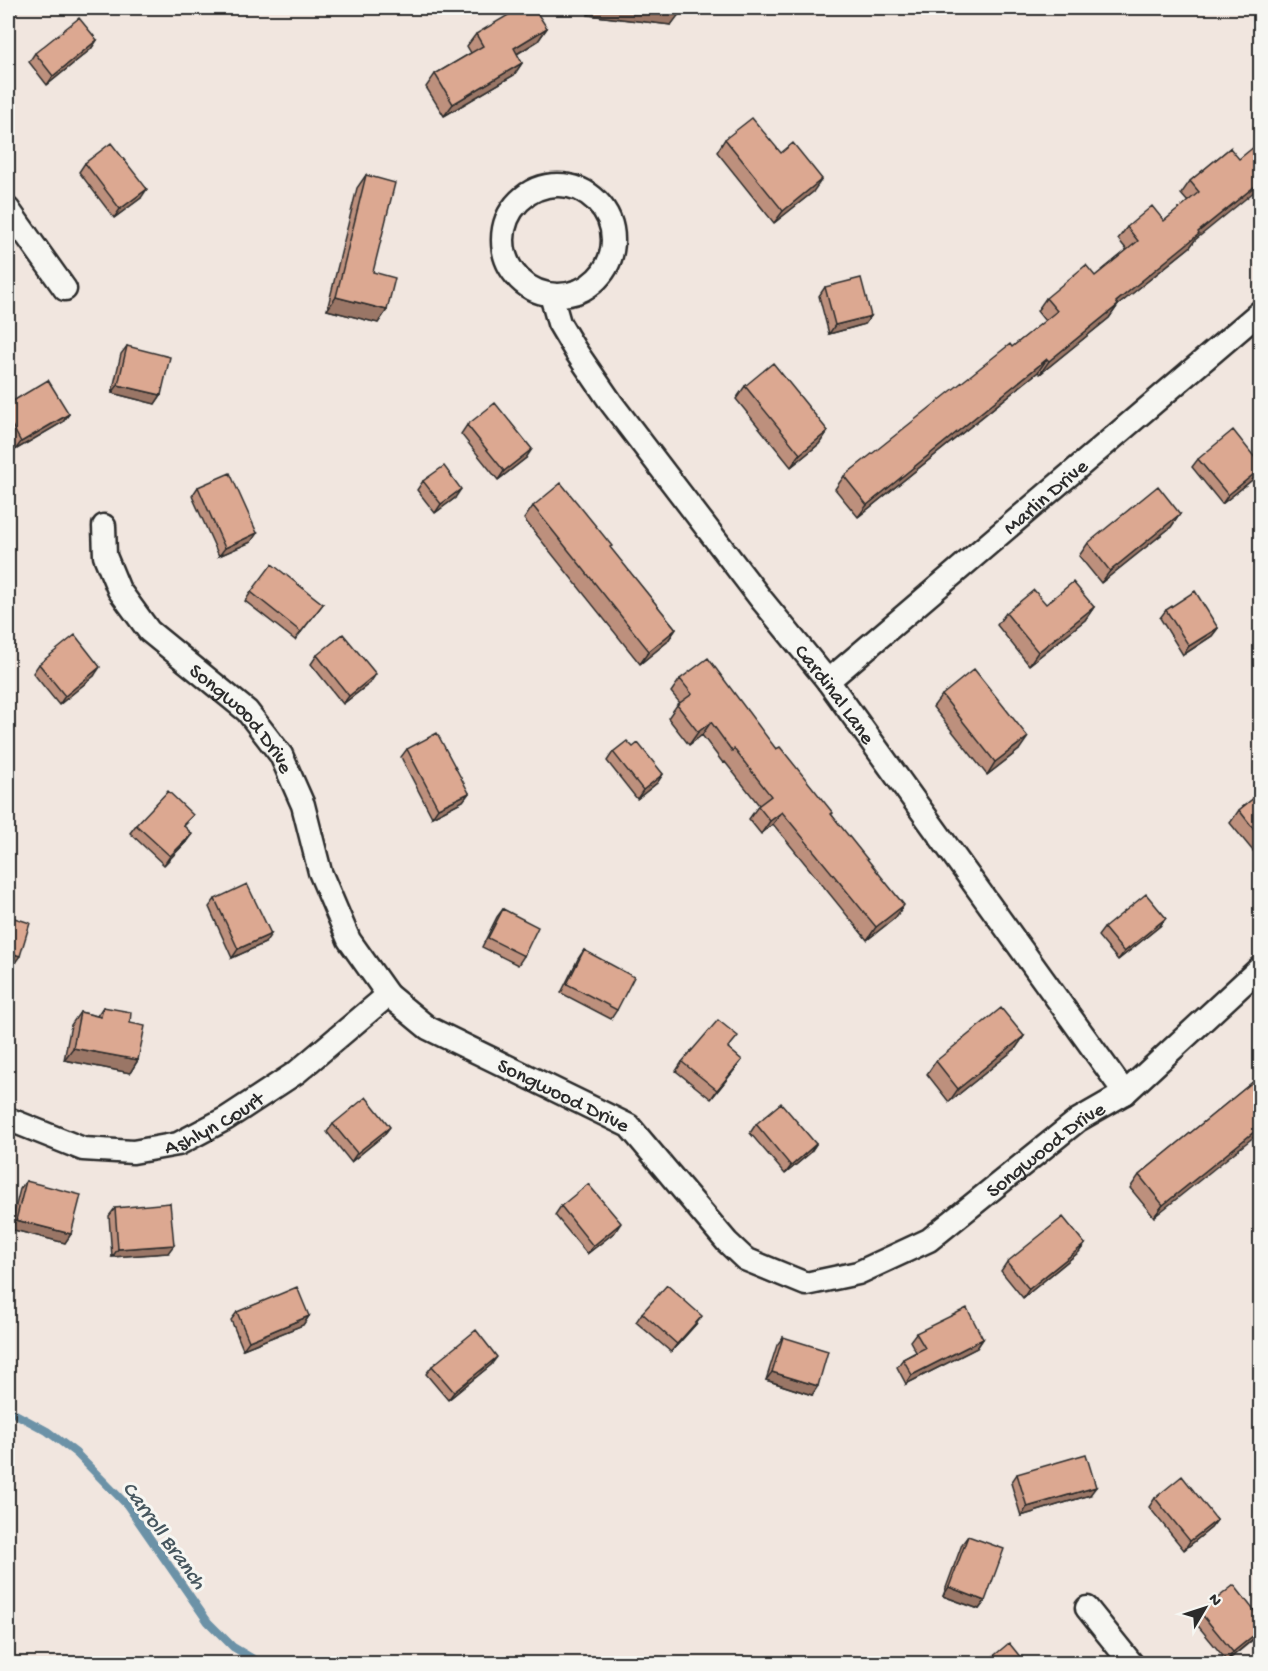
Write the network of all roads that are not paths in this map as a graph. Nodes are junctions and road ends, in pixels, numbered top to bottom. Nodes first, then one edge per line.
1 (8, 209) edge
2 (65, 290) dead end
3 (551, 295) junction
4 (1260, 312) edge
5 (104, 526) dead end
6 (828, 681) junction
7 (1260, 968) edge
8 (388, 995) junction
9 (1125, 1093) junction
10 (8, 1119) edge
11 (1087, 1608) dead end
12 (1132, 1664) edge

1 - 2 street
3 - 3 street
3 - 6 street, Cardinal Lane
4 - 6 street, Marlin Drive
5 - 8 street, Songwood Drive
6 - 9 street, Cardinal Lane
7 - 9 street, Songwood Drive
8 - 9 street, Songwood Drive
8 - 10 street, Ashlyn Court
11 - 12 street

